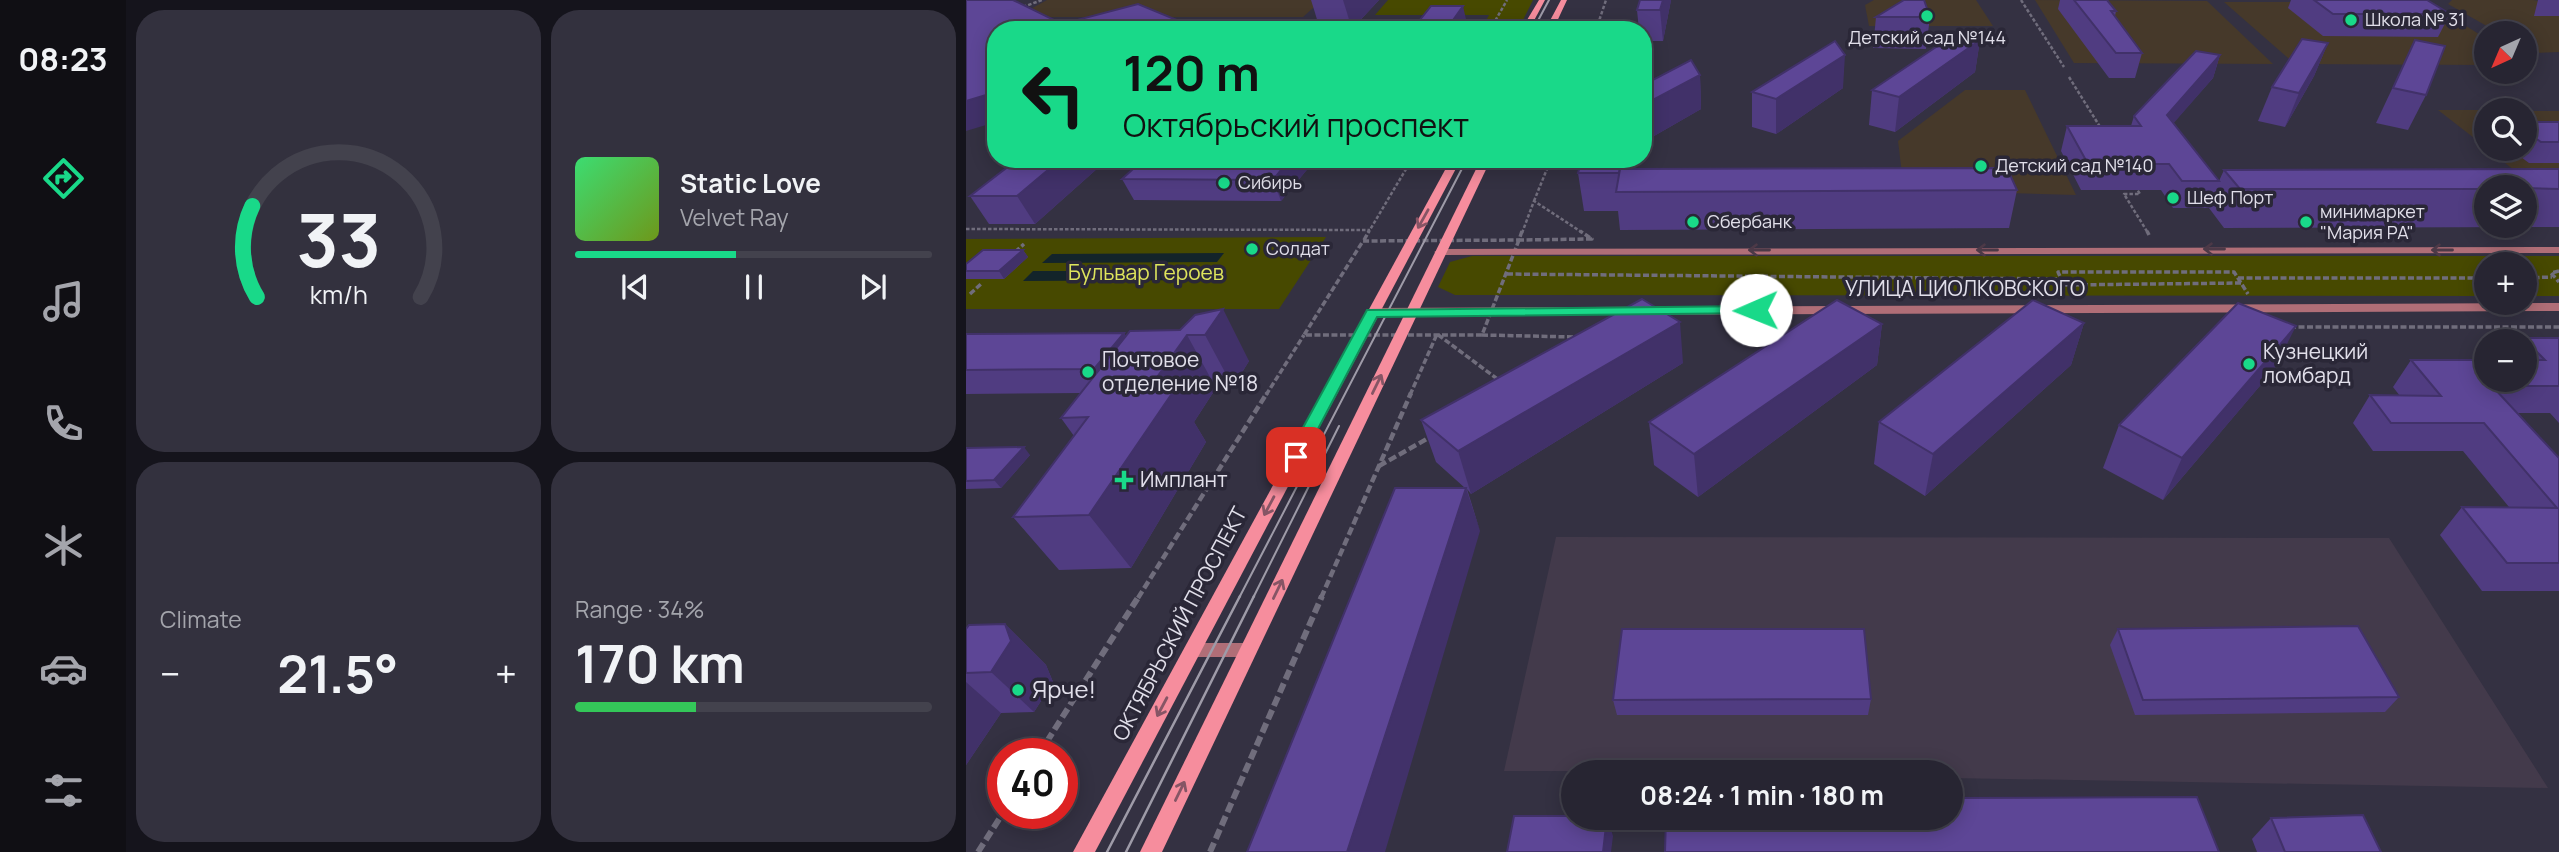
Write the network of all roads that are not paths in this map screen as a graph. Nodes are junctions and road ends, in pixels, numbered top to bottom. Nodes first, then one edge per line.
1 (1542, 0) edge
2 (1564, 0) edge
3 (1530, 21) edge
4 (1554, 21) edge
5 (1451, 168) edge
6 (1482, 168) edge
7 (2559, 250) edge
8 (1440, 253) junction
9 (2559, 307) edge
10 (1372, 313) junction
11 (1412, 313) junction
12 (1193, 650) junction
13 (1249, 650) junction
14 (1084, 852) edge
15 (1151, 852) edge

1 - 3 main road
2 - 4 main road
5 -> 10 main road, ОКТЯБРЬСКИЙ ПРОСПЕКТ
6 - 8 main road
7 -> 8 street
8 - 11 main road
9 - 11 street, УЛИЦА ЦИОЛКОВСКОГО
10 - 11 street, УЛИЦА ЦИОЛКОВСКОГО
10 -> 12 main road, ОКТЯБРЬСКИЙ ПРОСПЕКТ
13 -> 11 main road
12 - 13 lane
12 -> 14 main road, ОКТЯБРЬСКИЙ ПРОСПЕКТ
15 -> 13 main road

